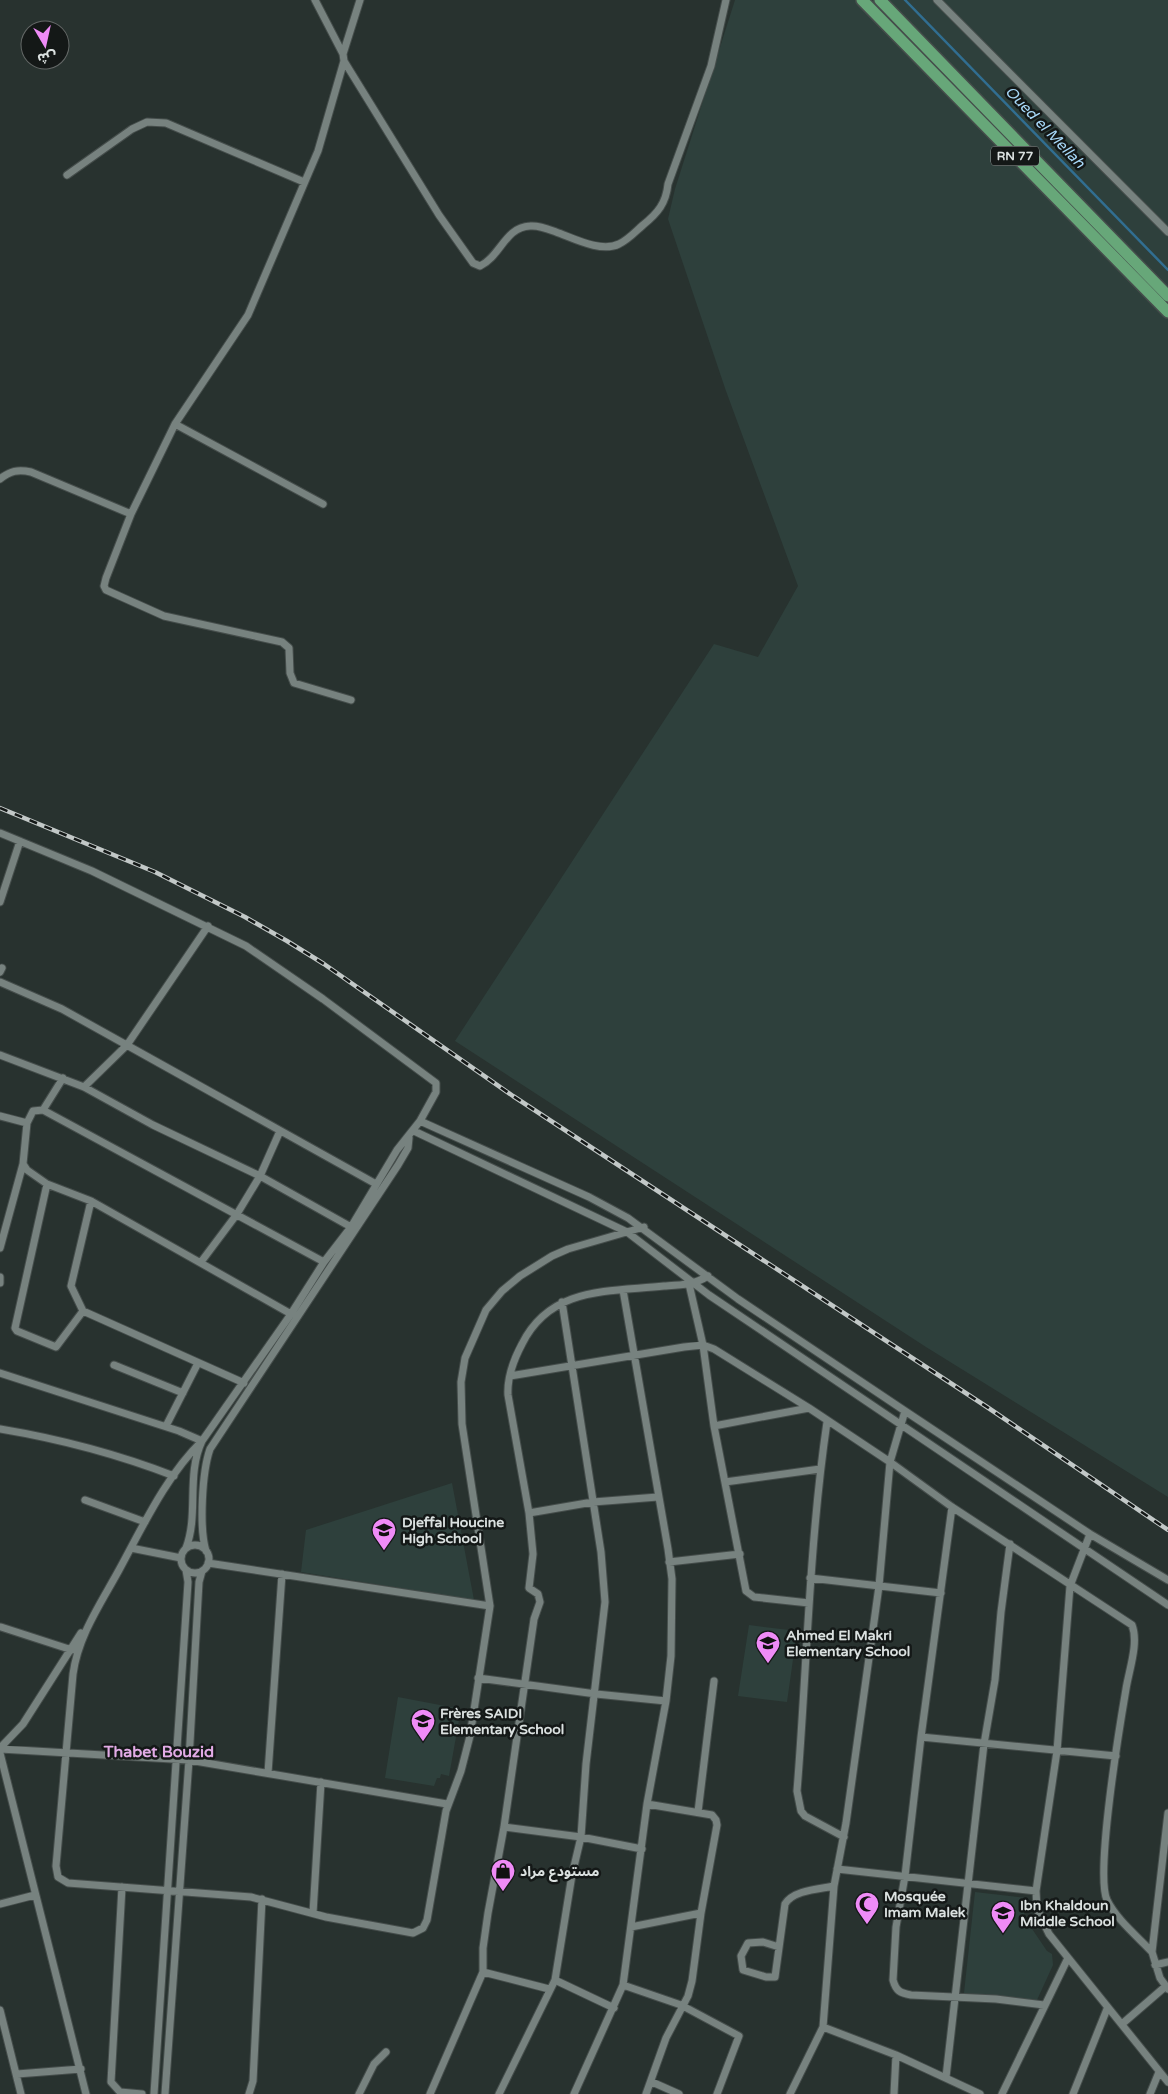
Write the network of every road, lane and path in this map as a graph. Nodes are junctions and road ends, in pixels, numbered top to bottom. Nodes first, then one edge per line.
1 (315, 0) edge
2 (360, 0) edge
3 (726, 0) edge
4 (862, 0) edge
5 (880, 0) edge
6 (937, 0) edge
7 (343, 58) junction
8 (67, 175) dead end
9 (304, 182) junction
10 (1168, 232) edge
11 (1168, 296) edge
12 (1168, 312) edge
13 (176, 424) junction
14 (0, 479) edge
15 (323, 504) dead end
16 (132, 514) junction
17 (351, 700) dead end
18 (0, 833) edge
19 (20, 841) junction
20 (0, 902) edge
21 (208, 926) junction
22 (0, 982) edge
23 (127, 1045) junction
24 (0, 1055) edge
25 (63, 1078) junction
26 (84, 1087) junction
27 (43, 1110) junction
28 (0, 1116) edge
29 (420, 1121) junction
30 (27, 1123) junction
31 (280, 1131) junction
32 (414, 1131) junction
33 (409, 1138) junction
34 (24, 1164) junction
35 (260, 1176) junction
36 (47, 1184) junction
37 (376, 1184) junction
38 (91, 1201) junction
39 (237, 1214) junction
40 (351, 1227) junction
41 (644, 1227) junction
42 (627, 1232) junction
43 (0, 1248) edge
44 (201, 1262) junction
45 (324, 1262) junction
46 (708, 1276) junction
47 (0, 1277) edge
48 (0, 1283) edge
49 (691, 1284) junction
50 (623, 1290) junction
51 (562, 1302) junction
52 (83, 1311) junction
53 (291, 1314) junction
54 (703, 1345) junction
55 (633, 1355) junction
56 (198, 1363) junction
57 (114, 1366) dead end
58 (572, 1366) junction
59 (0, 1373) edge
60 (510, 1376) junction
61 (244, 1383) junction
62 (183, 1392) junction
63 (809, 1408) junction
64 (905, 1411) junction
65 (827, 1422) junction
66 (900, 1425) junction
67 (166, 1426) junction
68 (714, 1426) junction
69 (0, 1429) edge
70 (202, 1441) junction
71 (890, 1462) junction
72 (820, 1469) junction
73 (174, 1476) junction
74 (725, 1482) junction
75 (658, 1497) junction
76 (85, 1500) dead end
77 (593, 1502) junction
78 (952, 1507) junction
79 (529, 1513) junction
80 (145, 1522) junction
81 (1090, 1534) junction
82 (1010, 1544) junction
83 (131, 1548) junction
84 (186, 1548) junction
85 (1083, 1548) junction
86 (206, 1551) junction
87 (740, 1554) junction
88 (181, 1558) junction
89 (669, 1562) junction
90 (208, 1563) junction
91 (186, 1570) junction
92 (202, 1571) junction
93 (282, 1574) junction
94 (810, 1578) junction
95 (1168, 1580) edge
96 (879, 1586) junction
97 (1070, 1586) junction
98 (941, 1593) junction
99 (809, 1603) junction
100 (1168, 1604) edge
101 (490, 1606) junction
102 (1, 1627) edge
103 (74, 1650) junction
104 (478, 1678) junction
105 (714, 1681) dead end
106 (525, 1685) junction
107 (596, 1694) junction
108 (666, 1700) junction
109 (921, 1737) junction
110 (984, 1744) junction
111 (0, 1749) edge
112 (1057, 1751) junction
113 (0, 1753) edge
114 (66, 1754) junction
115 (1116, 1756) junction
116 (175, 1758) junction
117 (189, 1760) junction
118 (268, 1773) junction
119 (321, 1782) junction
120 (447, 1804) junction
121 (647, 1804) junction
122 (698, 1812) junction
123 (1168, 1813) edge
124 (504, 1827) junction
125 (844, 1836) junction
126 (581, 1837) junction
127 (642, 1849) junction
128 (837, 1869) junction
129 (905, 1876) junction
130 (969, 1882) junction
131 (834, 1886) junction
132 (122, 1887) junction
133 (166, 1890) junction
134 (180, 1891) junction
135 (1036, 1891) junction
136 (35, 1895) junction
137 (262, 1899) junction
138 (0, 1904) edge
139 (312, 1913) junction
140 (701, 1913) junction
141 (631, 1928) junction
142 (779, 1947) junction
143 (1152, 1952) junction
144 (1067, 1960) junction
145 (1168, 1962) edge
146 (1155, 1965) junction
147 (483, 1972) junction
148 (555, 1980) junction
149 (623, 1985) junction
150 (1167, 1988) edge
151 (549, 1990) junction
152 (954, 1997) junction
153 (1044, 2005) junction
154 (681, 2006) junction
155 (614, 2008) junction
156 (1107, 2009) junction
157 (0, 2010) edge
158 (1122, 2024) junction
159 (823, 2027) junction
160 (386, 2052) dead end
161 (896, 2055) junction
162 (80, 2069) junction
163 (1159, 2072) junction
164 (17, 2074) junction
165 (946, 2077) junction
166 (652, 2082) junction
167 (1168, 2082) edge
168 (21, 2094) edge
169 (86, 2094) edge
170 (142, 2094) edge
171 (154, 2094) edge
172 (165, 2094) edge
173 (249, 2094) edge
174 (359, 2094) edge
175 (430, 2094) edge
176 (499, 2094) edge
177 (574, 2094) edge
178 (646, 2094) edge
179 (679, 2094) edge
180 (717, 2094) edge
181 (790, 2094) edge
182 (894, 2094) edge
183 (980, 2094) edge
184 (1002, 2094) edge
185 (1074, 2094) edge
186 (1150, 2094) edge

1 - 7 street
2 - 7 street
3 - 7 street
4 - 12 main road, RN 77
5 - 11 main road, RN 77
6 - 10 street
7 - 9 street
8 - 9 street
9 - 13 street
13 - 15 street
13 - 16 street
14 - 16 street
16 - 17 street
18 - 19 street
19 - 20 street
19 - 21 street
21 - 23 street
21 - 29 street
22 - 23 street
23 - 26 street
23 - 31 street
24 - 25 street
25 - 26 street
25 - 27 street
26 - 35 street
27 - 30 street
27 - 39 street
28 - 30 street
29 - 32 street
29 - 41 street
30 - 34 street
31 - 35 street
31 - 37 street
32 - 33 street
32 - 42 street
33 - 37 street
33 - 86 street
34 - 36 street
34 - 43 street
35 - 39 street
35 - 40 street
36 - 38 street
36 - 52 street
37 - 40 street
38 - 44 street
38 - 52 street
39 - 44 street
39 - 45 street
40 - 45 street
41 - 42 street
41 - 46 street
42 - 49 street
42 - 101 street
44 - 53 street
45 - 53 street
46 - 49 street
46 - 64 street
47 - 48 street
49 - 50 street
49 - 54 street
49 - 66 street
50 - 51 street
50 - 55 street
51 - 58 street
51 - 60 street
52 - 56 street
53 - 61 street
54 - 55 street
54 - 63 street
54 - 68 street
55 - 58 street
55 - 75 street
56 - 61 street
56 - 62 street
57 - 62 street
58 - 60 street
58 - 77 street
59 - 67 street
60 - 79 street
61 - 70 street
62 - 67 street
63 - 65 street
63 - 68 street
64 - 66 street
64 - 81 street
65 - 71 street
65 - 72 street
66 - 71 street
66 - 85 street
67 - 70 street
68 - 74 street
69 - 73 street
70 - 73 street
70 - 84 street
71 - 78 street
71 - 96 street
72 - 74 street
72 - 94 street
73 - 80 street
74 - 87 street
75 - 77 street
75 - 89 street
76 - 80 street
77 - 79 street
77 - 107 street
78 - 82 street
78 - 98 street
79 - 106 street
80 - 83 street
81 - 85 street
81 - 95 street
82 - 97 street
82 - 110 street
83 - 88 street
83 - 103 street
84 - 86 street
84 - 88 street
85 - 97 street
85 - 100 street
86 - 90 street
87 - 89 street
87 - 99 street
88 - 91 street
89 - 108 street
90 - 92 street
90 - 93 street
91 - 92 street
91 - 116 street
92 - 117 street
93 - 101 street
93 - 118 street
94 - 96 street
94 - 99 street
96 - 98 street
96 - 125 street
97 - 112 street
97 - 115 street
98 - 109 street
99 - 125 street
101 - 104 street
102 - 103 street
103 - 111 street
103 - 114 street
104 - 106 street
104 - 120 street
105 - 122 street
106 - 107 street
106 - 124 street
107 - 108 street
107 - 126 street
108 - 121 street
109 - 110 street
109 - 129 street
110 - 112 street
110 - 130 street
111 - 114 street
112 - 115 street
112 - 135 street
113 - 136 street
114 - 116 street
114 - 132 street
115 - 143 street
116 - 117 street
116 - 133 street
117 - 118 street
117 - 134 street
118 - 119 street
119 - 120 street
119 - 139 street
120 - 139 street
121 - 122 street
121 - 127 street
122 - 140 street
123 - 143 street
124 - 126 street
124 - 147 street
125 - 128 street
126 - 127 street
126 - 148 street
127 - 141 street
128 - 129 street
128 - 131 street
129 - 130 street
129 - 152 street
130 - 135 street
130 - 152 street
131 - 142 street
131 - 159 street
132 - 133 street
132 - 170 street
133 - 134 street
133 - 171 street
134 - 137 street
134 - 172 street
135 - 144 street
136 - 138 street
136 - 162 street
137 - 139 street
137 - 173 street
140 - 141 street
140 - 154 street
141 - 149 street
142 - 142 street
143 - 146 street
144 - 153 street
144 - 156 street
145 - 146 street
146 - 150 street
147 - 151 street
147 - 175 street
148 - 151 street
148 - 155 street
149 - 154 street
149 - 155 street
150 - 158 street
151 - 176 street
152 - 153 street
152 - 165 street
153 - 184 street
154 - 166 street
154 - 180 street
155 - 177 street
156 - 158 street
156 - 185 street
157 - 164 street
158 - 163 street
159 - 161 street
159 - 181 street
160 - 174 street
161 - 165 street
161 - 182 street
162 - 164 street
162 - 169 street
163 - 167 street
163 - 186 street
164 - 168 street
165 - 183 street
166 - 178 street
166 - 179 street

